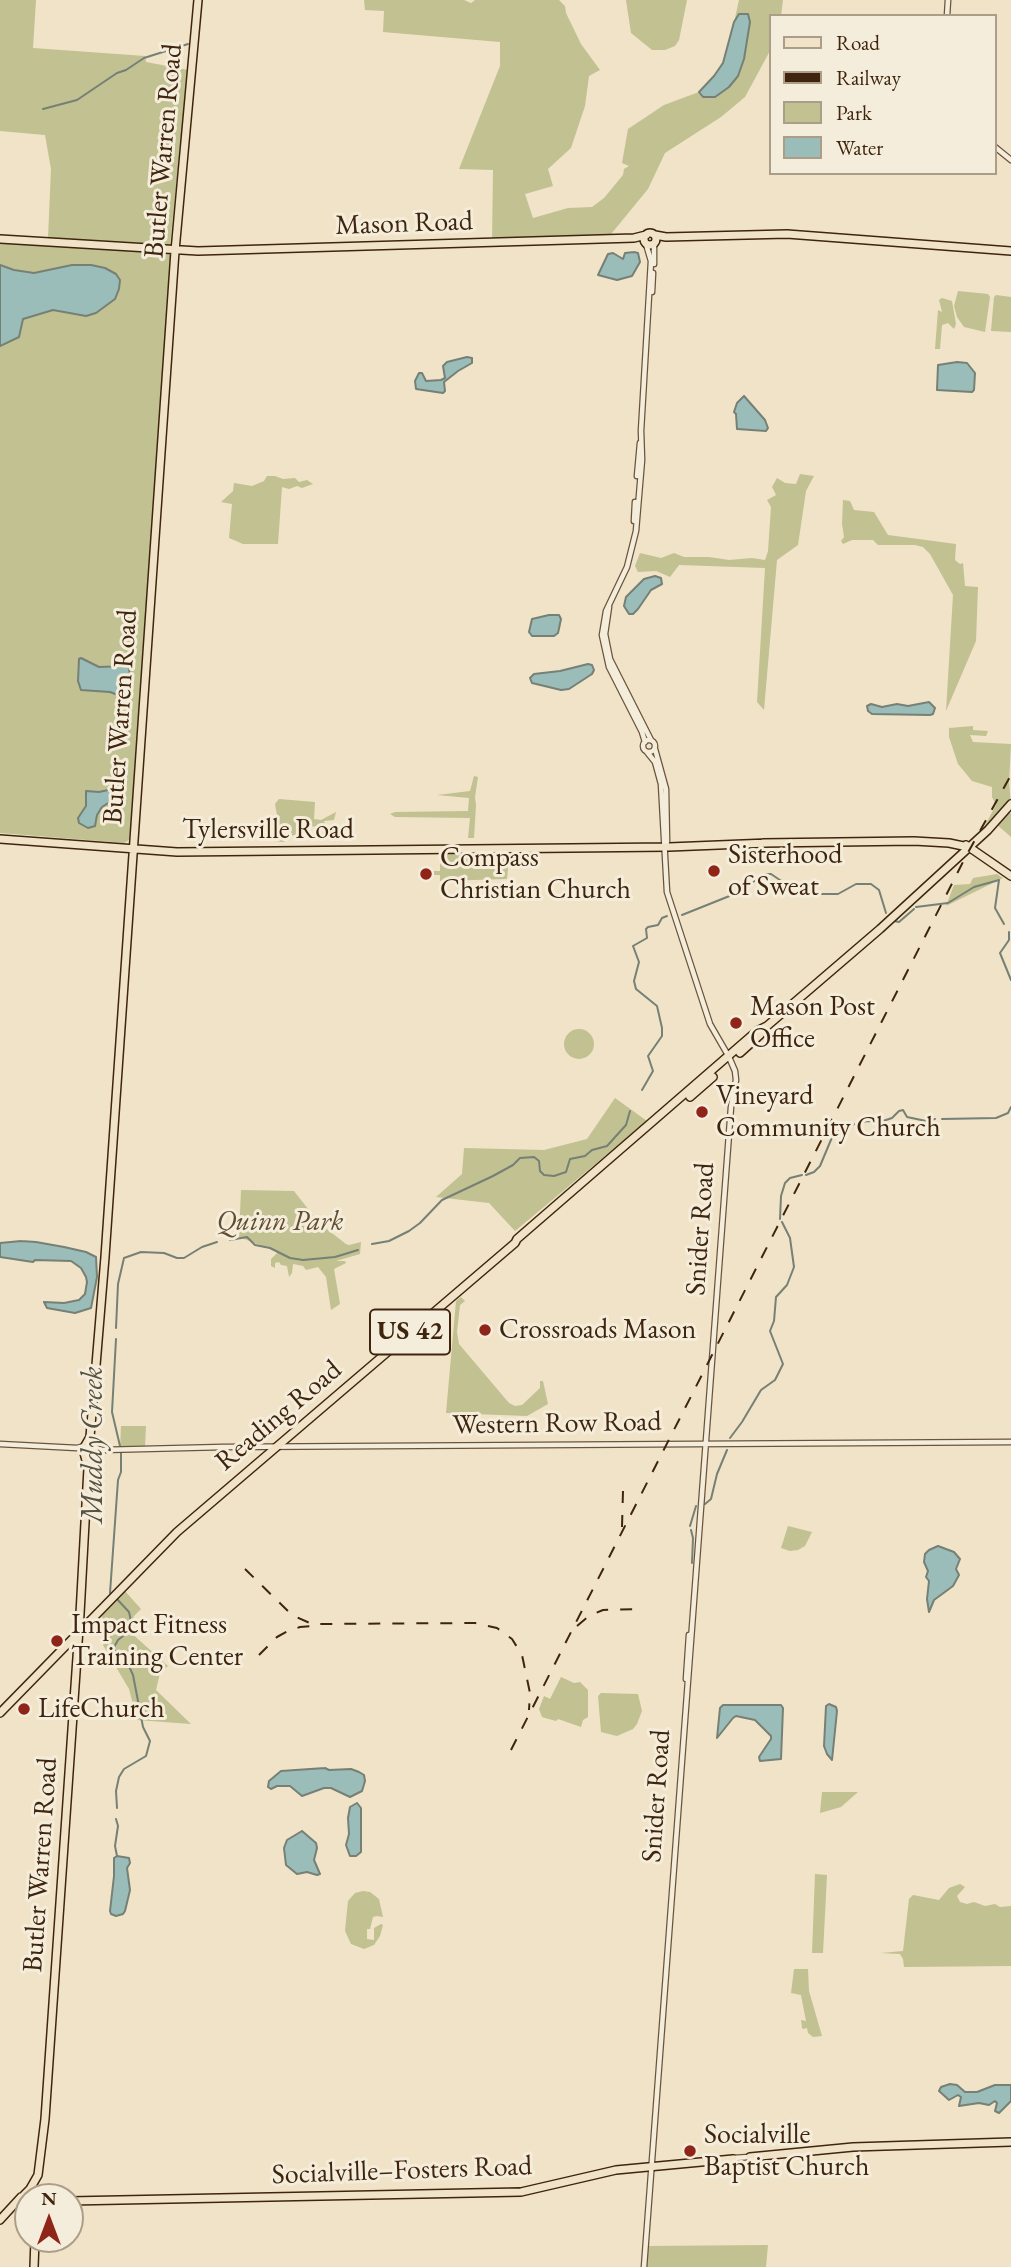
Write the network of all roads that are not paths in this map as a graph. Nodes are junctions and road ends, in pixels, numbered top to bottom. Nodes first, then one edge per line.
1 (198, 0) edge
2 (997, 149) edge
3 (1011, 160) edge
4 (0, 239) edge
5 (650, 240) junction
6 (175, 251) junction
7 (1009, 252) edge
8 (609, 606) junction
9 (651, 740) junction
10 (645, 742) junction
11 (655, 749) junction
12 (647, 752) junction
13 (1011, 804) edge
14 (0, 839) edge
15 (914, 841) junction
16 (948, 843) junction
17 (665, 844) junction
18 (968, 848) junction
19 (133, 850) junction
20 (954, 860) junction
21 (1008, 874) edge
22 (1011, 882) edge
23 (730, 1059) junction
24 (1011, 1442) edge
25 (706, 1443) junction
26 (0, 1444) edge
27 (275, 1447) junction
28 (89, 1450) junction
29 (80, 1618) junction
30 (88, 1621) junction
31 (79, 1631) junction
32 (69, 1642) junction
33 (78, 1648) junction
34 (0, 1713) edge
35 (1011, 2143) edge
36 (750, 2157) joint
37 (733, 2159) joint
38 (652, 2166) junction
39 (34, 2183) edge
40 (84, 2201) edge
41 (14, 2205) edge
42 (10, 2208) junction
43 (14, 2208) edge
44 (0, 2220) edge
45 (644, 2267) edge

1 - 6 main road, Butler Warren Road
2 - 3 street
4 - 6 main road, Mason Road
5 - 6 main road, Mason Road
5 - 7 main road, Mason Road
5 - 8 street
6 - 19 main road, Butler Warren Road
8 - 9 street
8 - 10 street
9 - 10 street
9 - 11 street
10 - 12 street
11 - 12 street
11 - 17 street, Snider Road
12 - 17 street, Snider Road
13 - 18 main road, Reading Road / US 42
14 - 19 main road, Tylersville Road
15 - 16 main road, Tylersville Road
15 - 17 main road, Tylersville Road
15 - 18 main road, Tylersville Road
16 - 18 main road, Tylersville Road
16 - 20 main road
17 - 19 main road, Tylersville Road
17 - 23 street, Snider Road
18 - 20 main road, Reading Road / US 42
18 - 21 main road, Tylersville Road
19 - 28 main road, Butler Warren Road
20 - 23 main road, Reading Road / US 42
21 - 22 main road, Tylersville Road
23 - 25 street, Snider Road
23 - 27 main road, Reading Road / US 42
24 - 25 street, Western Row Road
25 - 27 street, Western Row Road
25 - 38 street, Snider Road
26 - 28 street, Western Row Road
27 - 28 street, Western Row Road
27 - 30 main road, Reading Road / US 42
28 - 29 main road, Butler Warren Road
29 - 30 main road
29 - 31 main road, Butler Warren Road
30 - 31 main road, Reading Road / US 42
31 - 32 main road, US 42
31 - 33 main road, Butler Warren Road
32 - 33 main road
32 - 34 main road, US 42
33 - 39 main road, Butler Warren Road
35 - 36 main road, Socialville–Fosters Road
36 - 37 street, Socialville–Fosters Road
37 - 38 main road, Socialville–Fosters Road
38 - 40 main road, Socialville–Fosters Road
38 - 45 street, Snider Road
41 - 42 main road, Butler Warren Road
42 - 43 main road
42 - 44 main road, Butler Warren Road

